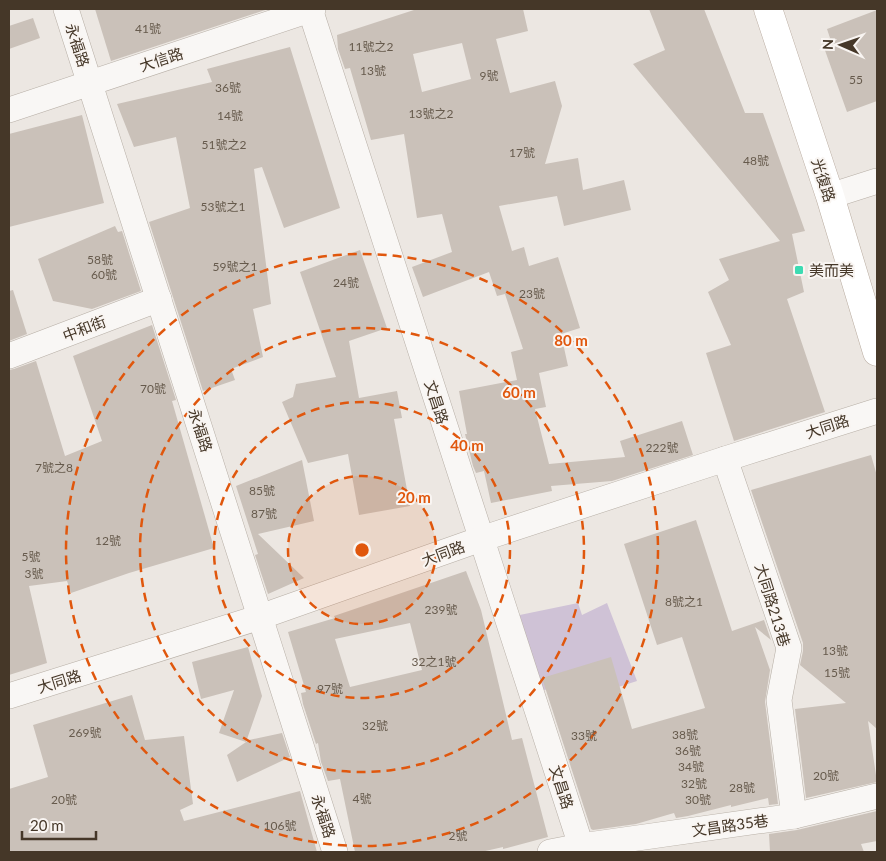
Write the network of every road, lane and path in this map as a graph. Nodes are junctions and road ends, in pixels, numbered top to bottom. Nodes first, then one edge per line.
1 (66, 9) edge
2 (311, 9) edge
3 (768, 9) edge
4 (90, 83) junction
5 (9, 110) edge
6 (877, 180) edge
7 (830, 196) junction
8 (159, 299) junction
9 (877, 352) edge
10 (9, 356) edge
11 (877, 411) edge
12 (725, 459) junction
13 (481, 539) junction
14 (260, 618) junction
15 (9, 696) edge
16 (877, 796) edge
17 (794, 816) junction
18 (582, 849) edge
19 (335, 852) edge
20 (550, 852) edge

1 - 4 street, 永福路
2 - 4 street, 大信路
2 - 13 street, 文昌路
3 - 7 main road, 光復路
4 - 5 street, 大信路
4 - 8 street, 永福路
6 - 7 street
7 - 9 main road, 光復路
8 - 10 street, 中和街
8 - 14 street, 永福路
11 - 12 street, 大同路
12 - 13 street, 大同路
12 - 17 street, 大同路213巷
13 - 14 street, 大同路
13 - 18 street, 文昌路
14 - 15 street, 大同路
14 - 19 street, 永福路
16 - 17 street, 文昌路35巷
17 - 18 street, 文昌路35巷
18 - 20 street, 文昌路35巷

